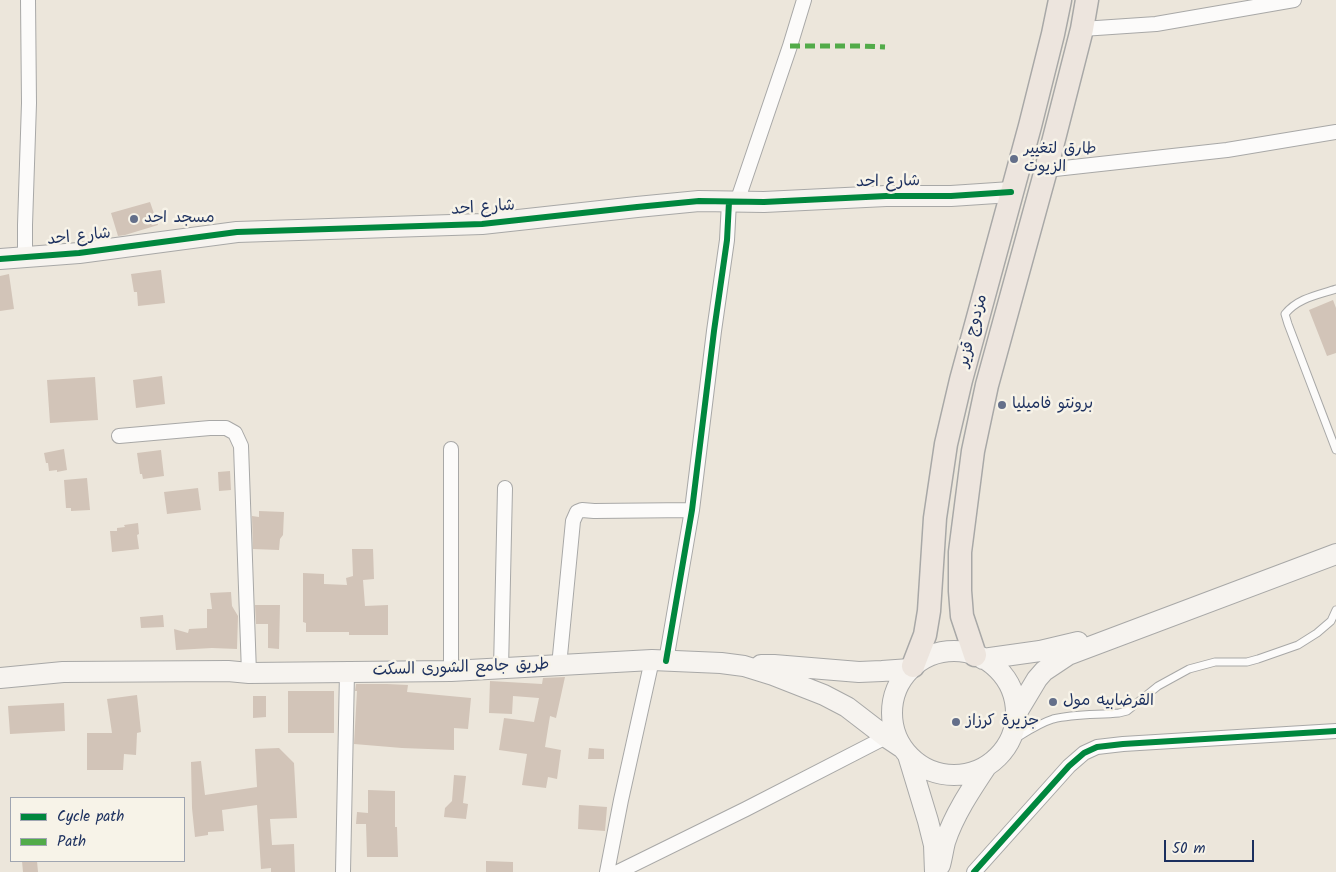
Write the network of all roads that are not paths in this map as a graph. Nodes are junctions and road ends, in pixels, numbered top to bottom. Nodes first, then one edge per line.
1 (28, 0) edge
2 (804, 0) edge
3 (1060, 0) edge
4 (1087, 0) edge
5 (1294, 0) edge
6 (1082, 29) junction
7 (1030, 126) junction
8 (1056, 131) junction
9 (1336, 132) edge
10 (1046, 170) junction
11 (1011, 192) junction
12 (733, 202) junction
13 (25, 256) junction
14 (0, 259) edge
15 (1336, 289) edge
16 (119, 436) dead end
17 (451, 449) dead end
18 (1336, 450) edge
19 (505, 488) dead end
20 (692, 510) junction
21 (1336, 555) edge
22 (1336, 610) edge
23 (1126, 632) junction
24 (979, 657) junction
25 (659, 660) junction
26 (559, 666) junction
27 (744, 666) junction
28 (911, 667) junction
29 (501, 669) junction
30 (451, 671) junction
31 (347, 672) junction
32 (249, 673) junction
33 (0, 678) edge
34 (1016, 714) junction
35 (1336, 731) edge
36 (1008, 743) junction
37 (898, 747) junction
38 (986, 767) junction
39 (343, 872) edge
40 (607, 872) edge
41 (618, 872) edge
42 (937, 872) edge
43 (974, 872) edge

1 - 13 street
2 - 12 street
3 - 7 main road, مزدوج قزير
4 - 6 main road, مزدوج قزير
5 - 6 street
6 - 8 main road, مزدوج قزير
7 - 8 main road
7 - 11 main road, مزدوج قزير
8 - 10 main road, مزدوج قزير
9 - 10 street
10 - 24 main road, مزدوج قزير
11 - 12 main road, شارع احد
11 - 28 main road, مزدوج قزير
12 - 13 main road, شارع احد
12 - 20 street
13 - 14 main road, شارع احد
15 - 18 lane
16 - 32 street
17 - 30 street
19 - 29 street
20 - 25 street
20 - 26 street
21 - 23 main road
22 - 36 lane
23 - 24 main road
23 - 34 main road
24 - 28 main road
24 - 34 main road
25 - 26 main road, طريق جامع الشورى السكت
25 - 27 main road, طريق جامع الشورى السكت
25 - 40 street
26 - 29 main road, طريق جامع الشورى السكت
27 - 28 main road
27 - 37 main road, طريق جامع الشورى السكت
28 - 37 main road
29 - 30 main road, طريق جامع الشورى السكت
30 - 31 main road, طريق جامع الشورى السكت
31 - 32 main road, طريق جامع الشورى السكت
31 - 39 street
32 - 33 main road, طريق جامع الشورى السكت
34 - 36 main road
35 - 43 street
36 - 38 main road
37 - 38 main road
37 - 41 street
37 - 42 main road
38 - 42 main road

